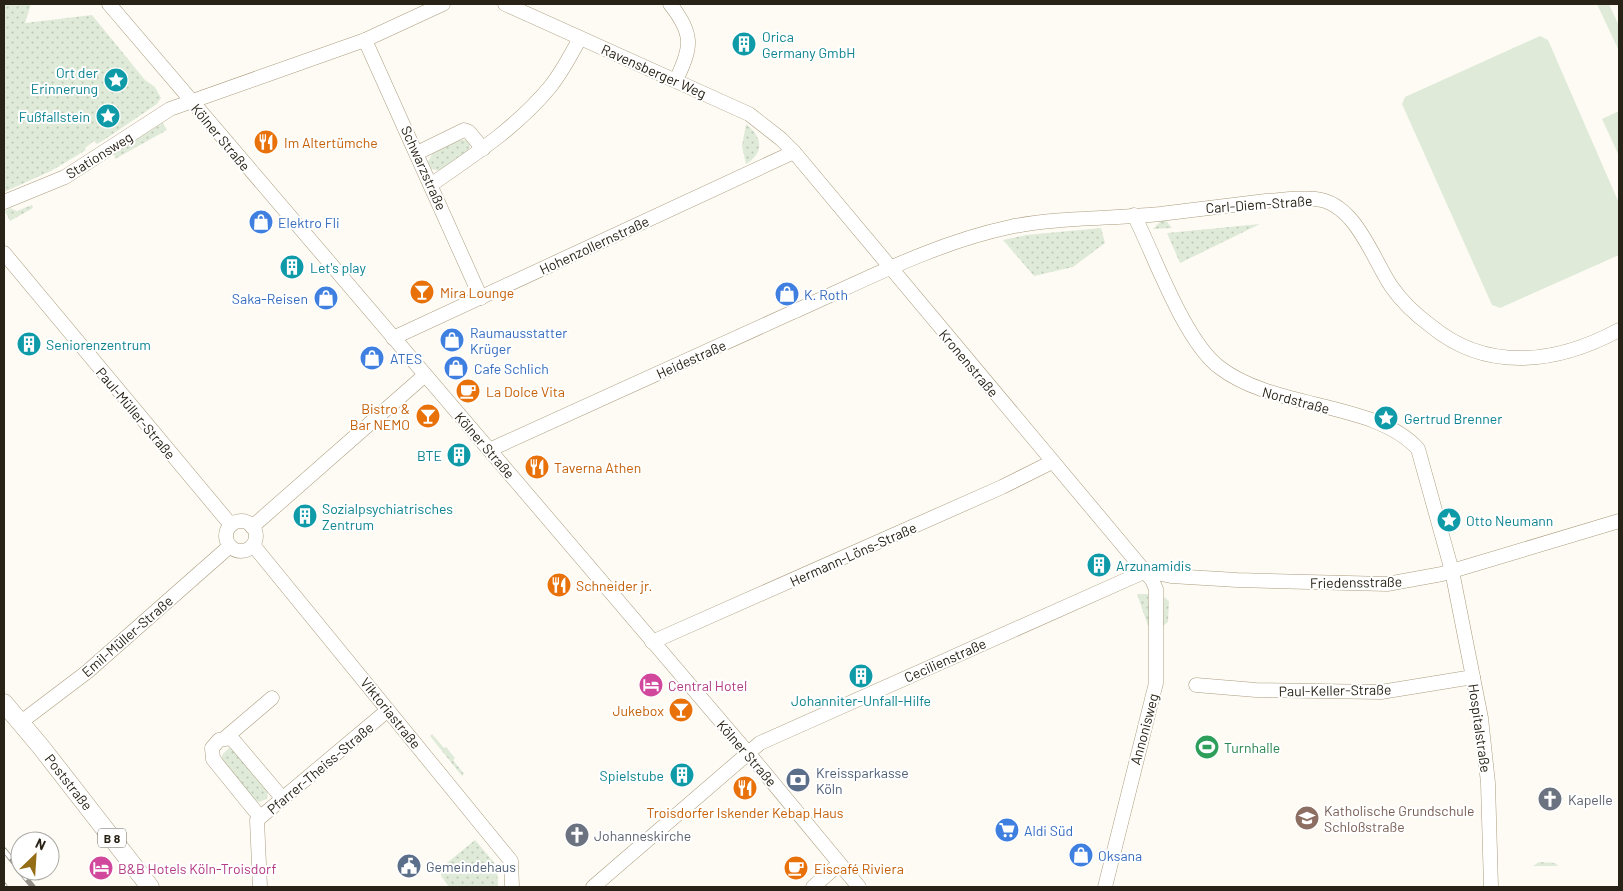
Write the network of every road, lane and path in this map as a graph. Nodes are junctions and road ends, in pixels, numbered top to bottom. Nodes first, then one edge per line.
1 (109, 4) edge
2 (443, 4) edge
3 (505, 4) edge
4 (670, 4) edge
5 (580, 38) junction
6 (365, 40) junction
7 (676, 80) junction
8 (190, 100) junction
9 (483, 149) junction
10 (794, 152) junction
11 (417, 153) junction
12 (432, 184) junction
13 (4, 202) edge
14 (1134, 215) junction
15 (4, 253) edge
16 (892, 268) junction
17 (481, 298) junction
18 (1619, 330) edge
19 (393, 338) junction
20 (425, 375) junction
21 (489, 450) junction
22 (1052, 462) junction
23 (1619, 520) edge
24 (231, 526) junction
25 (252, 527) junction
26 (253, 545) junction
27 (230, 546) junction
28 (1146, 571) junction
29 (1452, 571) junction
30 (652, 642) junction
31 (1473, 677) junction
32 (1196, 685) dead end
33 (272, 698) dead end
34 (4, 703) edge
35 (388, 710) junction
36 (21, 722) junction
37 (225, 738) junction
38 (746, 753) junction
39 (283, 799) junction
40 (260, 817) junction
41 (839, 864) junction
42 (150, 887) edge
43 (260, 887) edge
44 (512, 887) edge
45 (593, 887) edge
46 (813, 887) edge
47 (859, 887) edge
48 (1105, 887) edge
49 (1490, 887) edge

1 - 8 street, Kölner Straße
2 - 6 street
3 - 5 street, Ravensberger Weg
4 - 7 street
5 - 7 street, Ravensberger Weg
5 - 9 street
6 - 8 street
6 - 11 street, Schwarzstraße
7 - 10 street, Ravensberger Weg
8 - 13 street, Stationsweg
8 - 19 street, Kölner Straße
9 - 11 street
9 - 12 street
10 - 16 street, Kronenstraße
10 - 17 street, Hohenzollernstraße
11 - 12 street, Schwarzstraße
12 - 17 street, Schwarzstraße
14 - 16 street, Carl-Diem-Straße
14 - 18 street, Carl-Diem-Straße
14 - 29 street, Nordstraße
15 - 24 street, Paul-Müller-Straße
16 - 21 street, Heidestraße
16 - 22 street, Kronenstraße
17 - 19 street, Hohenzollernstraße
19 - 20 street, Kölner Straße
20 - 21 street, Kölner Straße
20 - 25 street
21 - 30 street, Kölner Straße
22 - 28 street, Kronenstraße
22 - 30 street, Hermann-Löns-Straße
23 - 29 street, Friedensstraße
24 - 25 street
24 - 27 street
25 - 26 street
26 - 27 street
26 - 35 street, Viktoriastraße
27 - 36 street, Emil-Müller-Straße
28 - 29 street, Friedensstraße
28 - 38 street, Cecilienstraße
28 - 48 street, Annonisweg
29 - 31 street, Hospitalstraße
30 - 38 street, Kölner Straße
31 - 32 street, Paul-Keller-Straße
31 - 49 street, Hospitalstraße
33 - 37 street
34 - 36 main road, Poststraße / B 8
35 - 39 street, Pfarrer-Theiss-Straße
35 - 44 street, Viktoriastraße
36 - 42 main road, Poststraße / B 8
37 - 39 street
37 - 40 street
38 - 41 street, Kölner Straße
38 - 45 street, Cecilienstraße
39 - 40 street, Pfarrer-Theiss-Straße
40 - 43 street, Pfarrer-Theiss-Straße
41 - 46 street
41 - 47 street, Kölner Straße

